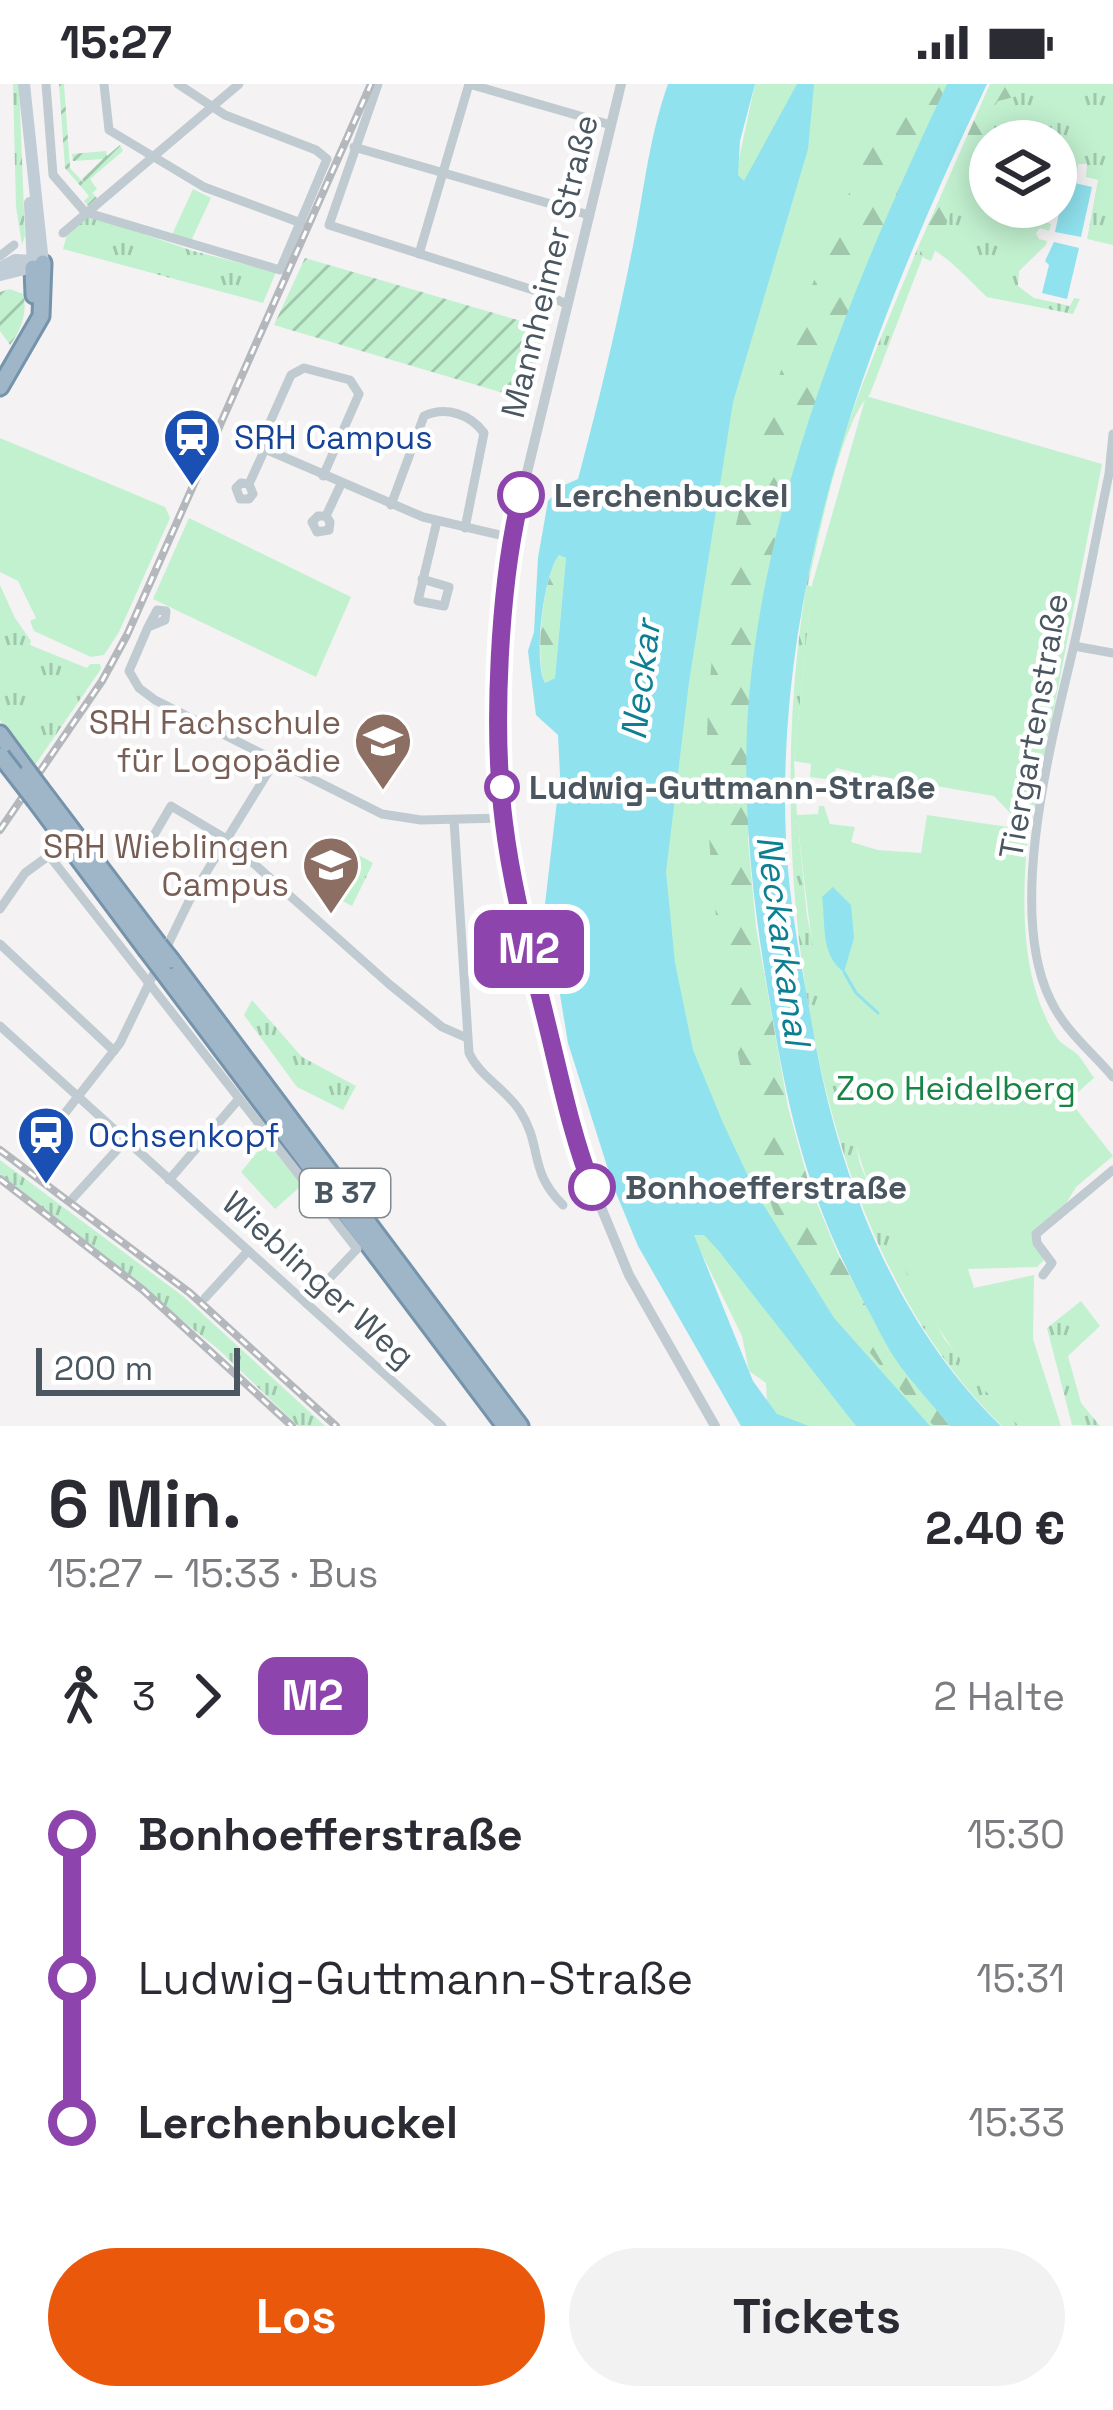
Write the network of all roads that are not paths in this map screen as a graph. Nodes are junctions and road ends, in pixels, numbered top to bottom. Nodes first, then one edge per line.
1 (24, 84) edge
2 (46, 84) edge
3 (104, 84) edge
4 (178, 84) edge
5 (238, 84) edge
6 (378, 84) edge
7 (469, 84) edge
8 (621, 84) edge
9 (212, 106) junction
10 (28, 118) junction
11 (611, 125) junction
12 (354, 147) junction
13 (152, 155) junction
14 (441, 172) junction
15 (85, 212) junction
16 (589, 215) junction
17 (31, 222) junction
18 (301, 223) junction
19 (63, 232) dead end
20 (14, 245) dead end
21 (419, 254) junction
22 (0, 256) edge
23 (36, 263) junction
24 (7, 269) edge
25 (34, 287) junction
26 (566, 304) junction
27 (32, 334) junction
28 (0, 387) edge
29 (1113, 434) edge
30 (265, 449) junction
31 (323, 476) junction
32 (250, 484) dead end
33 (341, 484) junction
34 (391, 505) junction
35 (326, 516) dead end
36 (437, 521) junction
37 (465, 528) junction
38 (513, 538) junction
39 (422, 579) dead end
40 (148, 627) dead end
41 (1074, 646) junction
42 (1113, 653) edge
43 (0, 734) edge
44 (0, 755) edge
45 (274, 761) junction
46 (38, 794) junction
47 (503, 818) junction
48 (454, 820) junction
49 (154, 835) dead end
50 (225, 838) junction
51 (0, 909) edge
52 (2, 946) edge
53 (168, 967) junction
54 (148, 983) junction
55 (0, 1026) edge
56 (467, 1038) junction
57 (114, 1052) junction
58 (1113, 1077) edge
59 (79, 1097) junction
60 (238, 1100) junction
61 (125, 1141) junction
62 (36, 1150) dead end
63 (1113, 1170) edge
64 (169, 1180) junction
65 (73, 1198) dead end
66 (563, 1205) dead end
67 (248, 1251) junction
68 (1043, 1275) dead end
69 (205, 1298) dead end
70 (306, 1303) junction
71 (442, 1426) edge
72 (505, 1426) edge
73 (520, 1426) edge
74 (715, 1426) edge

1 - 10 main road
2 - 15 street
3 - 13 street
4 - 9 street
5 - 9 street
6 - 12 street
7 - 11 street
7 - 14 street
8 - 11 street, Mannheimer Straße
9 - 13 street
9 - 18 street
10 - 17 main road
10 - 23 main road
11 - 16 street, Mannheimer Straße
12 - 14 street
12 - 21 street
13 - 15 street
13 - 18 street
14 - 16 street
14 - 21 street
15 - 18 street
15 - 19 street
16 - 26 street, Mannheimer Straße
17 - 23 main road
17 - 24 main road
20 - 22 street
21 - 26 street
23 - 24 main road
23 - 25 highway
23 - 27 highway
24 - 25 main road
25 - 27 highway
26 - 38 street, Mannheimer Straße
27 - 28 highway
29 - 41 street, Tiergartenstraße
30 - 31 street
30 - 31 street
30 - 32 street
31 - 33 street
33 - 34 street
33 - 35 street
34 - 36 street
34 - 37 street
36 - 37 street
36 - 39 street
37 - 38 street
38 - 47 street, Mannheimer Straße
40 - 45 street
41 - 42 street
41 - 58 street, Tiergartenstraße
43 - 46 highway, B 37, bridge
44 - 46 highway, B 37, bridge
45 - 48 street
45 - 50 street
46 - 53 highway, B 37, bridge
47 - 48 street
47 - 74 street, Mannheimer Straße
48 - 56 street
49 - 50 street
50 - 54 street
50 - 56 street
51 - 54 street
52 - 57 street
53 - 72 highway, B 37
53 - 73 highway, B 37
54 - 57 street
54 - 60 street
55 - 59 street, Wieblinger Weg
56 - 66 street
57 - 59 street
59 - 61 street, Wieblinger Weg
59 - 62 street
60 - 64 street
60 - 70 street
61 - 64 street, Wieblinger Weg
61 - 65 street
63 - 68 street
64 - 67 street, Wieblinger Weg
67 - 69 street
67 - 70 street, Wieblinger Weg
70 - 71 street, Wieblinger Weg

